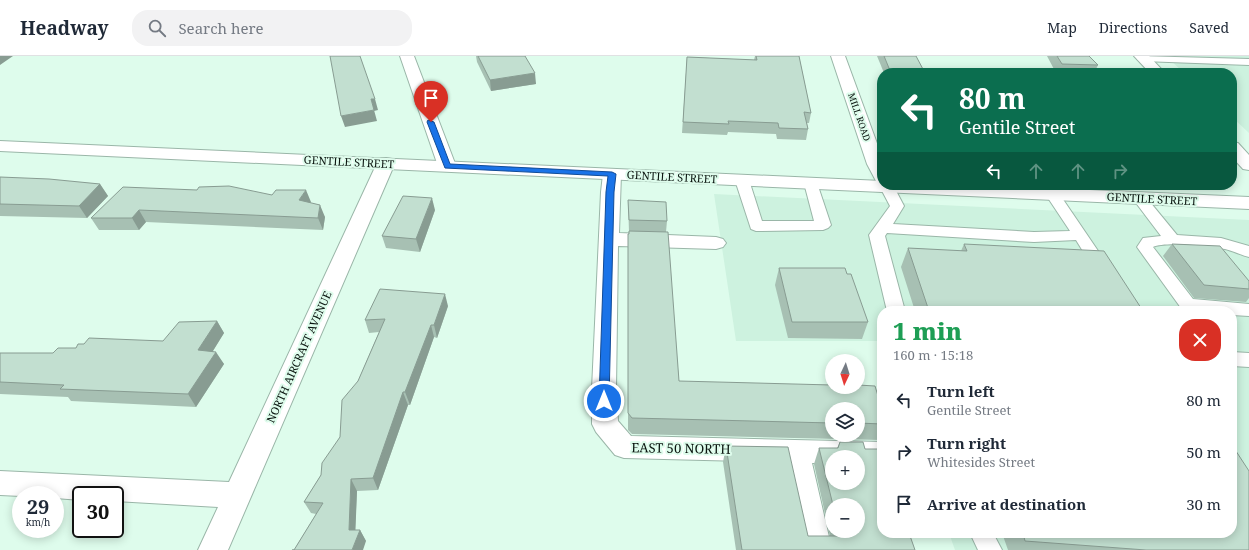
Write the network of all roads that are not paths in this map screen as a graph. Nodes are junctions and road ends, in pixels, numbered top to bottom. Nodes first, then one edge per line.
1 (407, 56) edge
2 (838, 56) edge
3 (1142, 57) edge
4 (1212, 58) edge
5 (1249, 62) edge
6 (1153, 68) edge
7 (0, 146) edge
8 (1237, 152) edge
9 (386, 164) junction
10 (1249, 165) edge
11 (447, 166) junction
12 (877, 166) edge
13 (612, 174) junction
14 (742, 180) junction
15 (812, 183) junction
16 (877, 183) edge
17 (889, 190) edge
18 (983, 190) edge
19 (1053, 195) junction
20 (1140, 199) junction
21 (1249, 203) edge
22 (884, 228) junction
23 (1080, 235) junction
24 (610, 239) junction
25 (1173, 240) junction
26 (716, 243) dead end
27 (1249, 252) edge
28 (1110, 282) edge
29 (895, 306) edge
30 (1197, 306) edge
31 (1237, 309) edge
32 (1249, 310) edge
33 (1237, 359) edge
34 (1249, 360) edge
35 (796, 451) junction
36 (877, 453) edge
37 (0, 483) edge
38 (237, 495) junction
39 (984, 538) edge
40 (213, 550) edge
41 (817, 550) edge
42 (990, 550) edge

1 - 11 street
2 - 12 street, MILL ROAD
3 - 4 lane
3 - 6 street
4 - 5 lane
7 - 9 street, GENTILE STREET
8 - 10 street
9 - 11 street, GENTILE STREET
9 - 38 street, NORTH AIRCRAFT AVENUE
11 - 13 street, GENTILE STREET
13 - 14 street, GENTILE STREET
13 - 24 street
14 - 15 street, GENTILE STREET
14 - 15 lane
15 - 16 street, GENTILE STREET
17 - 22 lane
18 - 19 street, GENTILE STREET
19 - 20 street, GENTILE STREET
19 - 23 lane
20 - 21 street, GENTILE STREET
20 - 25 lane
22 - 23 lane
22 - 29 lane
23 - 28 lane
24 - 26 street
24 - 35 street, EAST 50 NORTH
25 - 27 lane
25 - 30 lane
31 - 32 lane
33 - 34 lane
35 - 36 street, EAST 50 NORTH
35 - 41 street
37 - 38 street
38 - 40 street, NORTH AIRCRAFT AVENUE
39 - 42 lane

